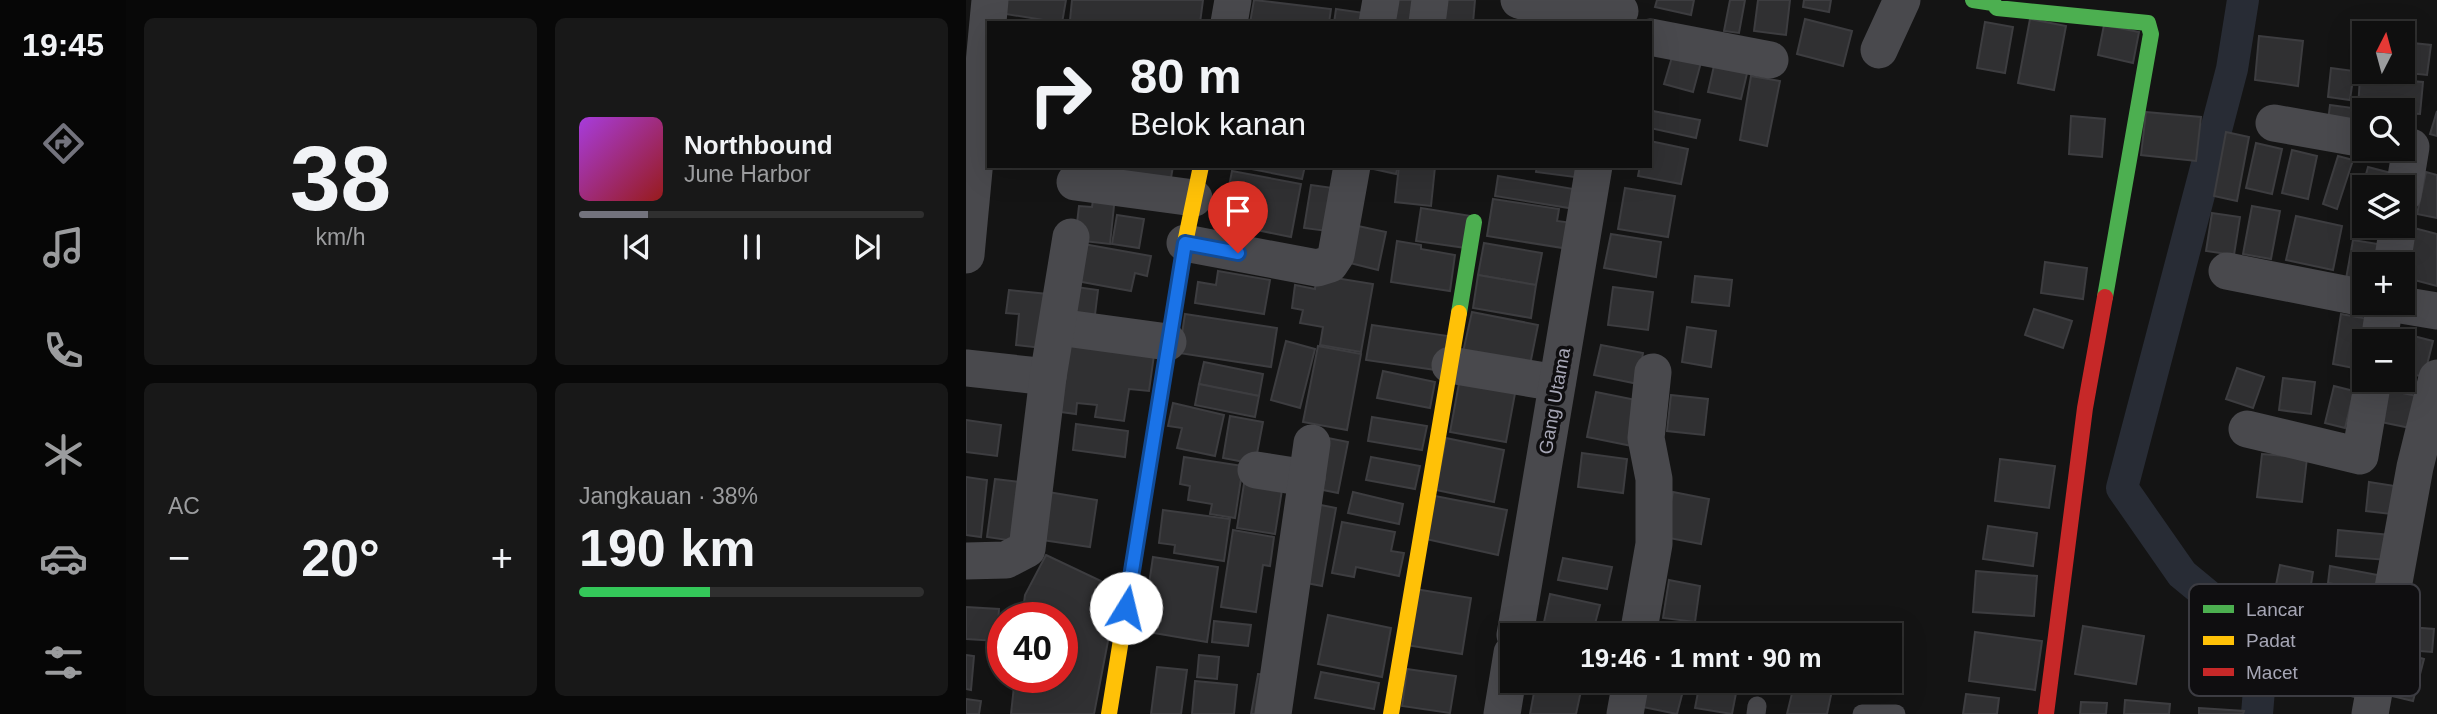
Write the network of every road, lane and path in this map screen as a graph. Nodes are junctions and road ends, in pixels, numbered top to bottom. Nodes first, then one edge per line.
1 (990, 0) edge
2 (1233, 0) edge
3 (1381, 0) edge
4 (1430, 0) edge
5 (1519, 0) edge
6 (1902, 0) edge
7 (1973, 0) edge
8 (1993, 1) edge
9 (1620, 11) edge
10 (989, 21) edge
11 (1229, 21) edge
12 (1377, 21) edge
13 (1427, 21) edge
14 (1652, 37) edge
15 (987, 50) edge
16 (1879, 50) dead end
17 (1770, 60) dead end
18 (984, 100) edge
19 (2274, 123) dead end
20 (2352, 137) edge
21 (1352, 168) edge
22 (1594, 168) edge
23 (1075, 182) dead end
24 (1198, 182) edge
25 (1474, 222) dead end
26 (1071, 237) dead end
27 (1185, 243) junction
28 (966, 255) edge
29 (2227, 271) dead end
30 (2352, 296) edge
31 (2415, 308) edge
32 (2437, 312) edge
33 (1058, 327) junction
34 (1168, 342) junction
35 (1450, 365) junction
36 (966, 368) edge
37 (1653, 372) dead end
38 (1048, 377) junction
39 (2437, 378) edge
40 (1557, 383) junction
41 (2371, 392) edge
42 (2247, 429) dead end
43 (2360, 456) junction
44 (2415, 467) junction
45 (1256, 470) dead end
46 (966, 561) edge
47 (2394, 584) edge
48 (1517, 623) edge
49 (1641, 623) edge
50 (1505, 693) edge
51 (1629, 693) edge
52 (2373, 696) edge
53 (1109, 714) edge
54 (1273, 714) edge
55 (1391, 714) edge
56 (1502, 714) edge
57 (1625, 714) edge
58 (1862, 714) edge
59 (1896, 714) edge
60 (2046, 714) edge
61 (2370, 714) edge

1 - 10 street
2 - 11 street
3 - 12 street
4 - 13 street
5 - 9 street
6 - 16 street
7 - 8 street
8 - 60 street
14 - 17 street
15 - 18 street
18 - 28 street
19 - 20 street
21 - 27 street
22 - 40 street, Gang Utama
23 - 24 street
24 - 27 street
25 - 35 street
26 - 33 street
27 - 34 street
29 - 30 street
31 - 32 street
33 - 34 street
33 - 38 street
34 - 53 street
35 - 40 street
35 - 55 street
36 - 38 street
37 - 49 street
38 - 46 street
39 - 44 street
40 - 48 street, Gang Utama
41 - 43 street
42 - 43 street
43 - 44 street
44 - 47 street
45 - 54 street
50 - 56 street
51 - 57 street
52 - 61 street
58 - 59 lane

